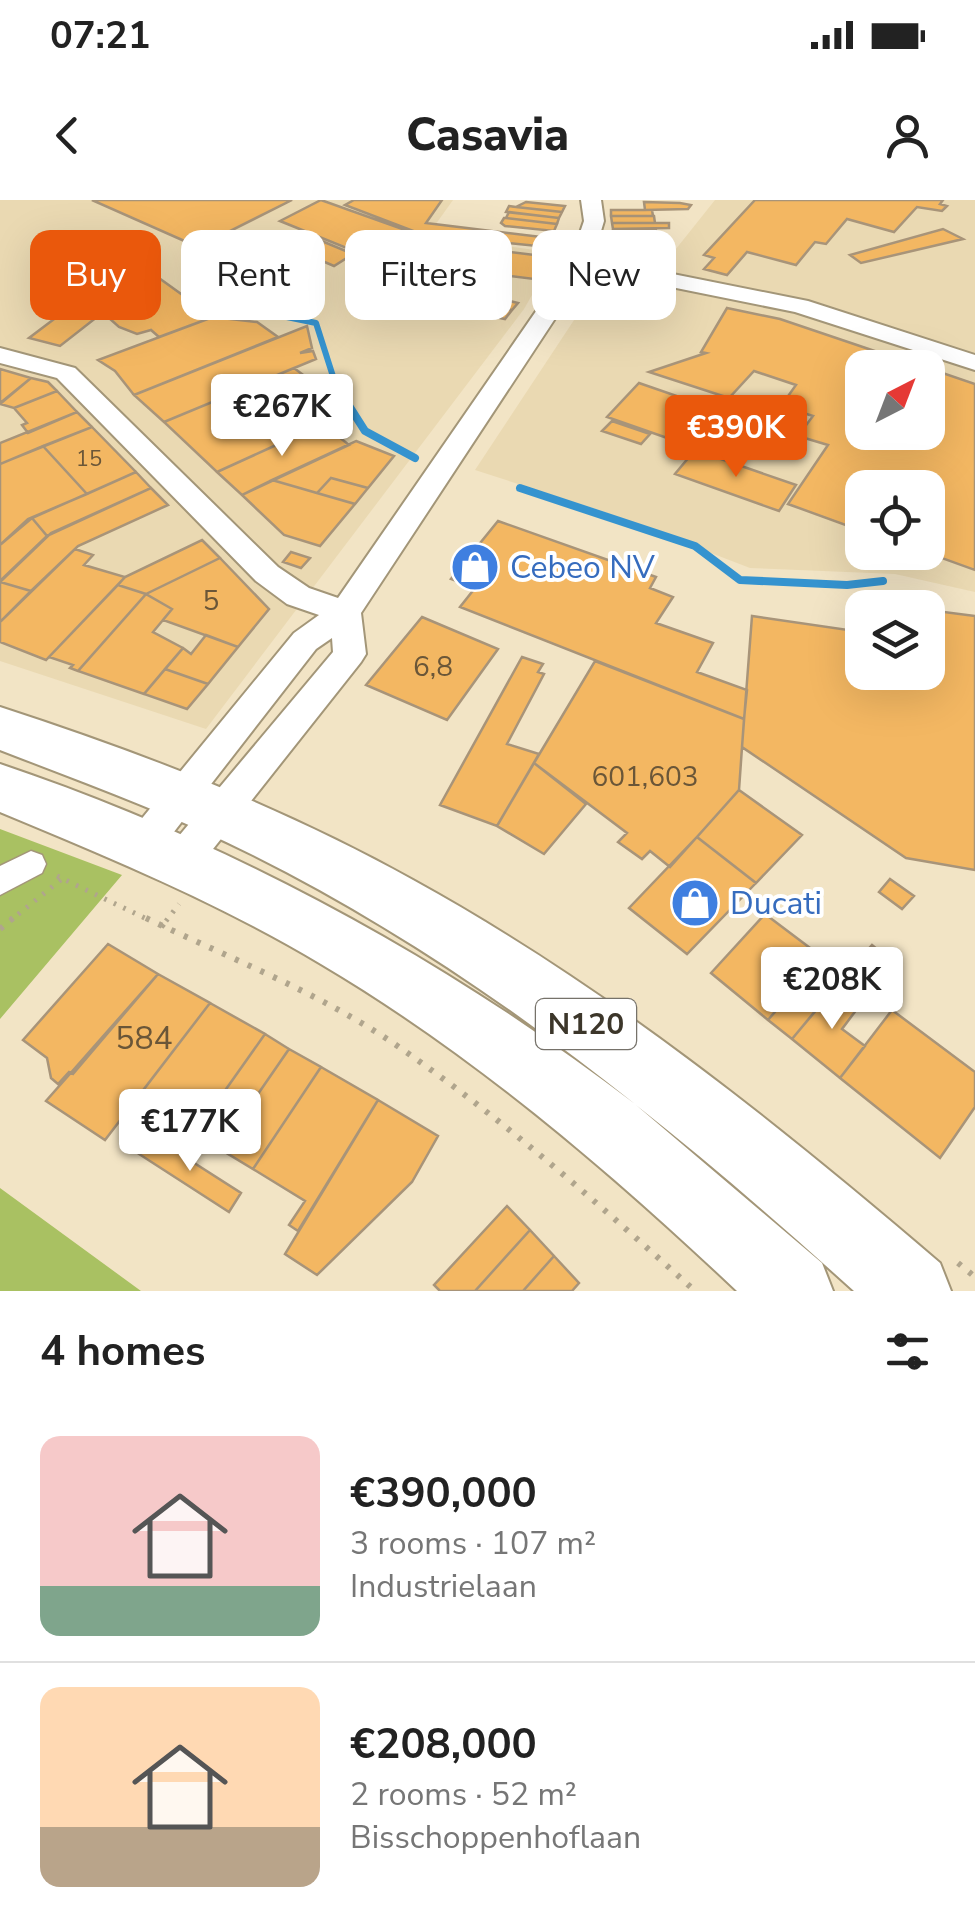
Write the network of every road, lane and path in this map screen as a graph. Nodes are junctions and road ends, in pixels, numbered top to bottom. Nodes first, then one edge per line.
1 (590, 200) edge
2 (591, 230) edge
3 (676, 281) edge
4 (541, 320) edge
5 (0, 355) edge
6 (975, 363) edge
7 (345, 612) junction
8 (0, 728) edge
9 (0, 787) edge
10 (182, 829) junction
11 (37, 867) joint
12 (63, 878) junction
13 (0, 882) edge
14 (0, 929) edge
15 (695, 1291) edge
16 (794, 1291) edge
17 (912, 1291) edge

1 - 2 street
3 - 6 street
4 - 7 street
5 - 7 street
7 - 10 street
8 - 10 main road, N120
9 - 10 main road, N120
10 - 16 main road, N120
10 - 17 main road, N120
11 - 12 path
11 - 13 street
12 - 14 path
12 - 15 path

